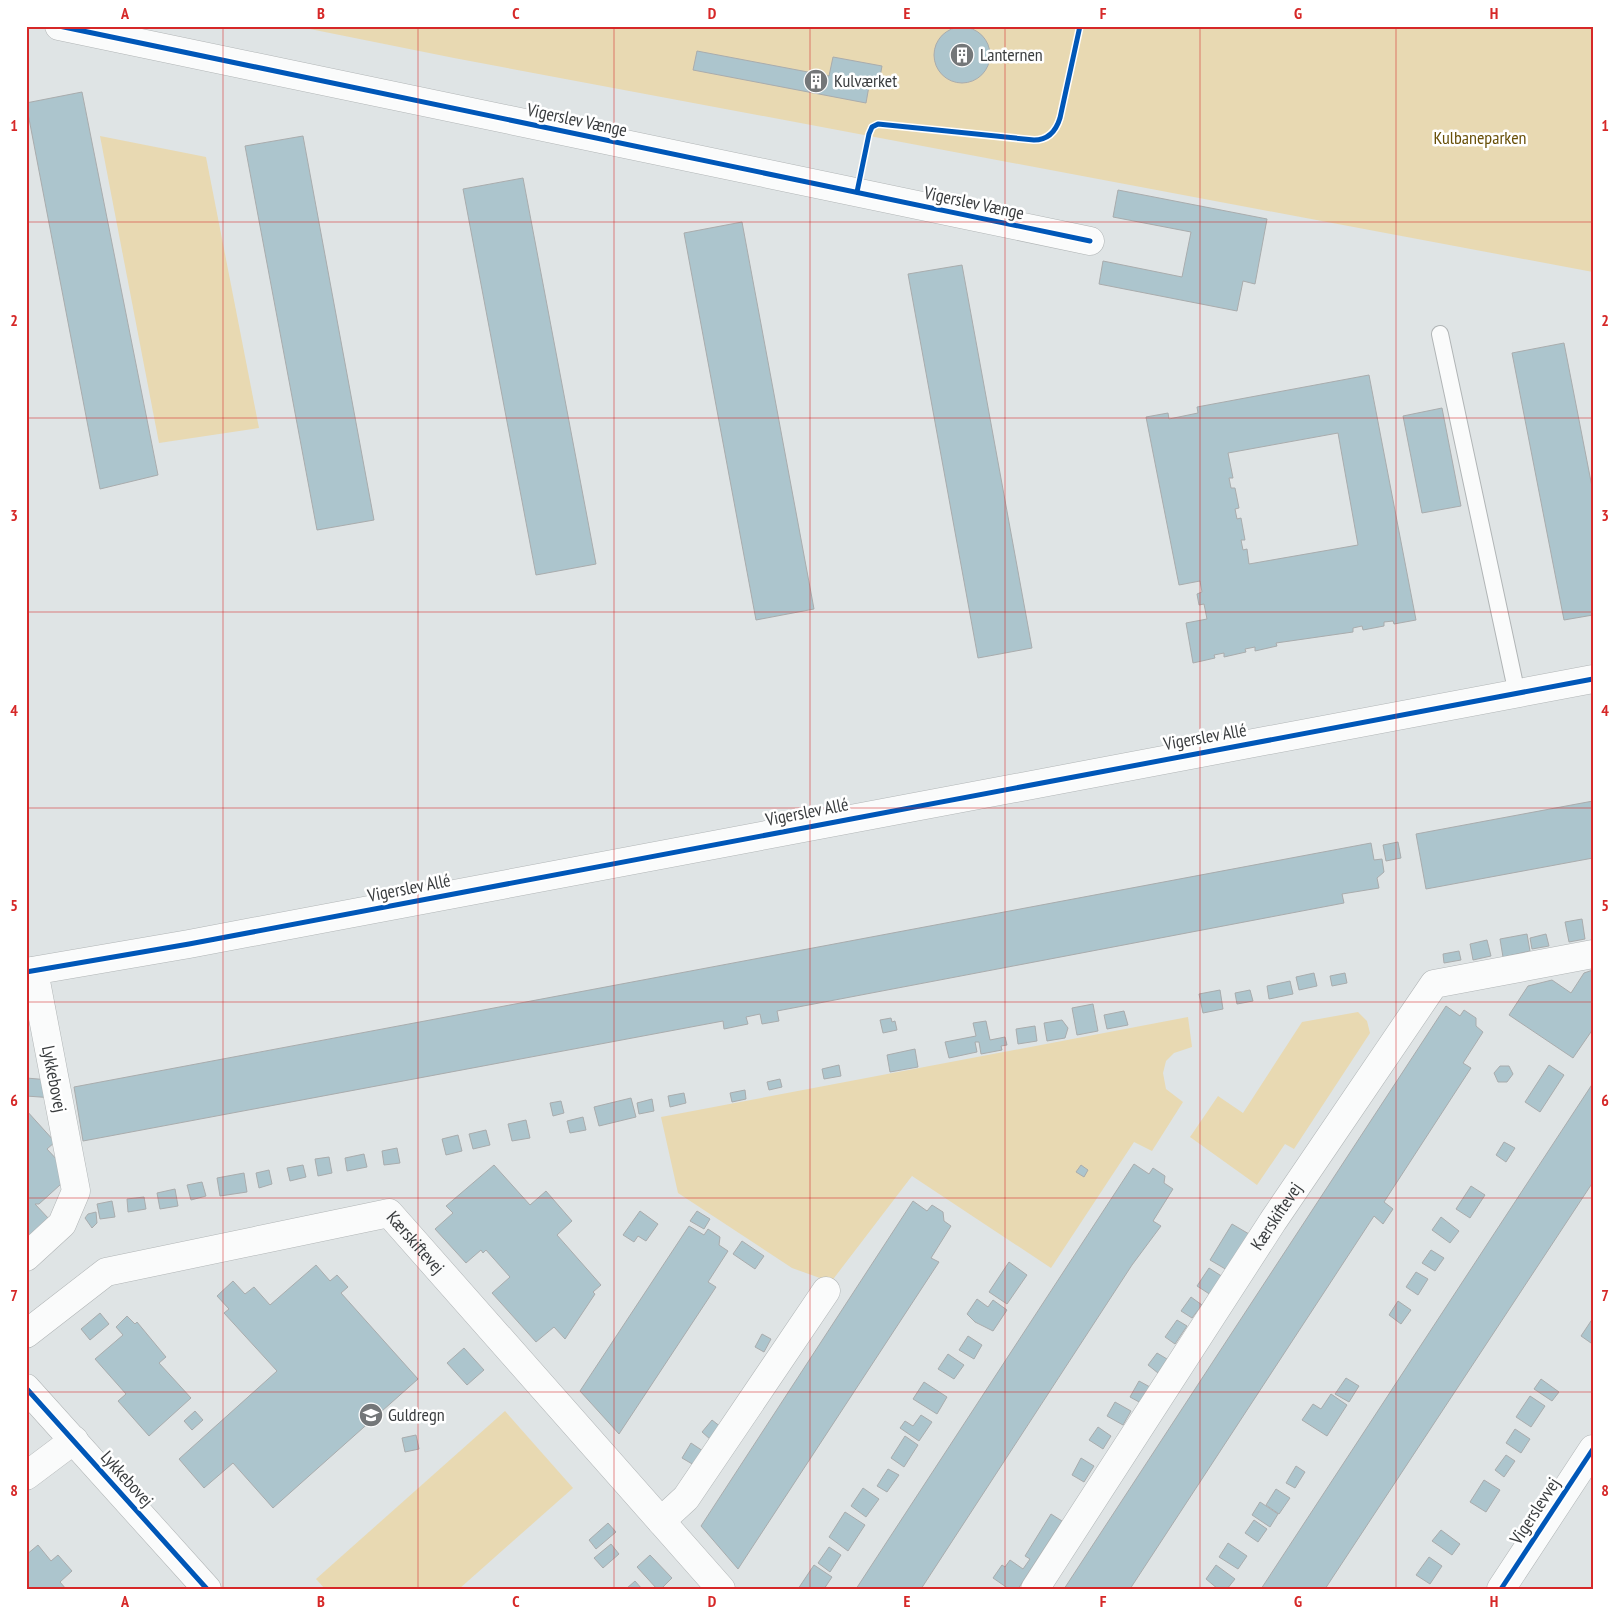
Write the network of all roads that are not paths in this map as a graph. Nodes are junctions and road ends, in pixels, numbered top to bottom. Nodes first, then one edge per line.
1 (59, 26) edge
2 (1090, 241) dead end
3 (1440, 334) dead end
4 (1593, 679) edge
5 (1517, 694) junction
6 (1593, 954) edge
7 (30, 972) edge
8 (26, 1257) edge
9 (826, 1291) dead end
10 (26, 1334) edge
11 (26, 1388) edge
12 (74, 1440) junction
13 (1593, 1448) edge
14 (26, 1476) edge
15 (661, 1521) junction
16 (206, 1589) edge
17 (721, 1589) edge
18 (1035, 1589) edge
19 (1501, 1589) edge

1 - 2 street, Vigerslev Vænge
3 - 5 lane
4 - 5 street, Vigerslev Allé
5 - 7 street, Vigerslev Allé
6 - 18 street, Kærskiftevej
7 - 8 street, Lykkebovej
9 - 15 street
10 - 15 street, Kærskiftevej
11 - 12 street, Lykkebovej
12 - 14 street
12 - 16 street, Lykkebovej
13 - 19 street, Vigerslevvej
15 - 17 street, Kærskiftevej

